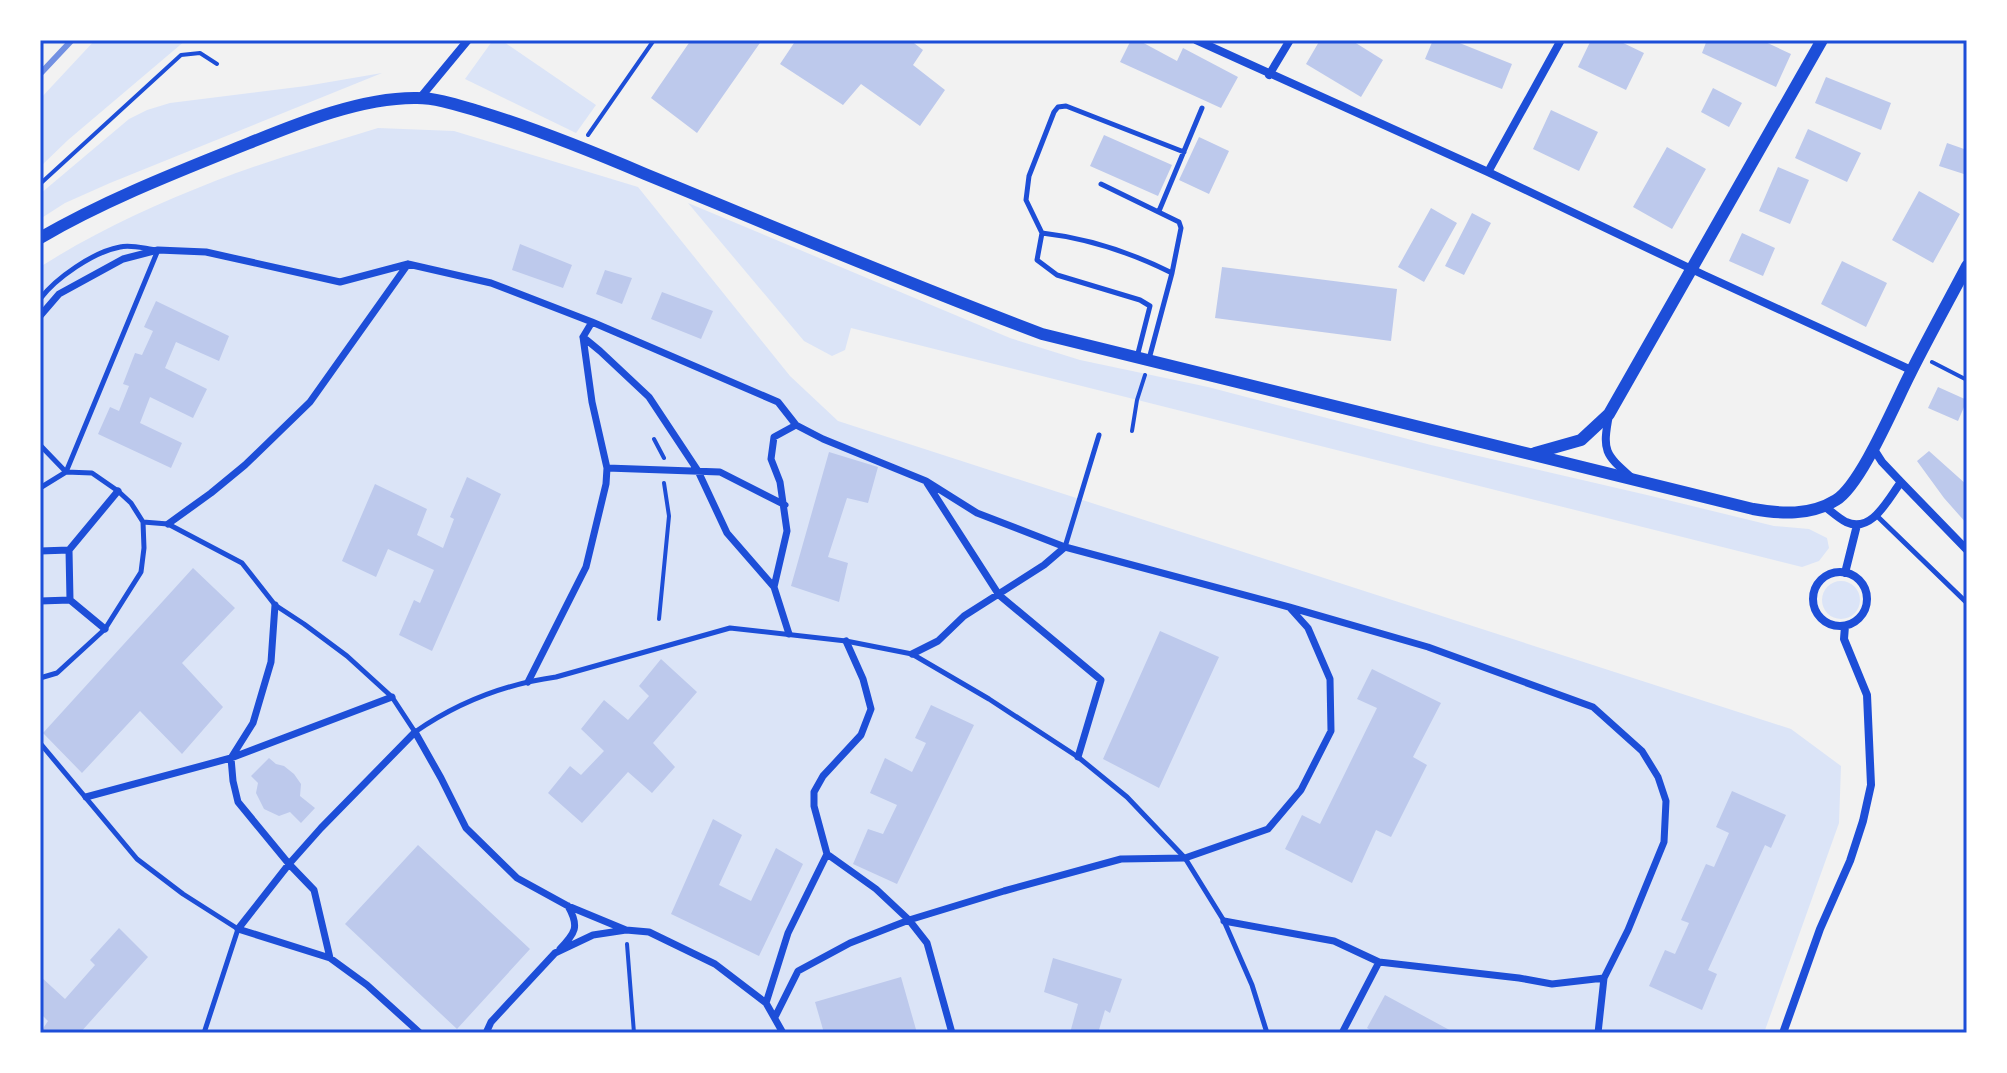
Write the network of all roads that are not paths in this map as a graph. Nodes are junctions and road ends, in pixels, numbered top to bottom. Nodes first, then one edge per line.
1 (468, 40) edge
2 (1196, 40) edge
3 (1290, 40) edge
4 (1561, 40) edge
5 (1822, 40) edge
6 (1269, 75) junction
7 (420, 98) junction
8 (1202, 108) dead end
9 (1184, 152) junction
10 (1488, 172) junction
11 (1101, 184) dead end
12 (1159, 211) junction
13 (1042, 233) junction
14 (40, 238) edge
15 (158, 250) junction
16 (408, 264) junction
17 (1967, 266) edge
18 (1691, 268) junction
19 (1172, 273) junction
20 (40, 299) edge
21 (40, 316) edge
22 (592, 322) junction
23 (583, 337) junction
24 (1143, 359) junction
25 (1911, 370) junction
26 (1609, 414) junction
27 (796, 425) junction
28 (1099, 435) dead end
29 (40, 445) edge
30 (1873, 448) junction
31 (1531, 454) junction
32 (607, 468) junction
33 (698, 471) junction
34 (66, 472) junction
35 (1636, 480) junction
36 (926, 481) junction
37 (1901, 482) junction
38 (40, 488) edge
39 (118, 491) junction
40 (785, 505) junction
41 (1824, 506) junction
42 (1876, 515) junction
43 (143, 522) junction
44 (168, 524) junction
45 (1857, 525) junction
46 (1065, 547) junction
47 (69, 550) junction
48 (1967, 550) edge
49 (40, 551) edge
50 (1845, 573) junction
51 (774, 587) junction
52 (999, 595) junction
53 (70, 600) junction
54 (40, 601) edge
55 (1967, 603) edge
56 (275, 605) junction
57 (1289, 607) junction
58 (1845, 626) junction
59 (105, 629) junction
60 (789, 634) junction
61 (846, 641) junction
62 (912, 654) junction
63 (40, 678) edge
64 (528, 682) junction
65 (392, 697) junction
66 (415, 732) junction
67 (40, 743) edge
68 (1078, 757) junction
69 (231, 758) junction
70 (86, 797) junction
71 (827, 854) junction
72 (1185, 858) junction
73 (289, 864) junction
74 (568, 906) junction
75 (909, 920) junction
76 (1224, 921) junction
77 (238, 929) junction
78 (626, 930) junction
79 (555, 953) junction
80 (330, 958) junction
81 (1379, 962) junction
82 (1604, 978) junction
83 (766, 1003) junction
84 (775, 1017) junction
85 (204, 1033) edge
86 (420, 1033) edge
87 (486, 1033) edge
88 (783, 1033) edge
89 (952, 1033) edge
90 (1267, 1033) edge
91 (1342, 1033) edge
92 (1598, 1033) edge
93 (1783, 1033) edge

1 - 7 street
2 - 6 street
3 - 6 street
4 - 10 street
5 - 18 street
6 - 10 street
7 - 14 street
7 - 24 street
8 - 9 lane
9 - 12 lane
9 - 13 lane
10 - 18 street
11 - 12 lane
12 - 19 lane
13 - 19 lane
13 - 24 lane
15 - 16 street
15 - 20 lane
15 - 21 street
15 - 34 lane
16 - 22 street
16 - 44 street
17 - 25 street
18 - 25 street
18 - 26 street
19 - 24 lane
22 - 23 street
22 - 27 street
23 - 32 street
23 - 33 street
24 - 31 street
25 - 30 street
26 - 31 street
26 - 35 street
27 - 36 street
27 - 40 street
28 - 46 lane
29 - 34 lane
30 - 37 street
30 - 41 street
31 - 35 street
32 - 33 street
32 - 64 street
33 - 40 street
33 - 51 street
34 - 38 lane
34 - 39 lane
35 - 41 street
36 - 46 street
36 - 52 street
37 - 42 street
37 - 48 street
39 - 43 lane
39 - 47 street
40 - 51 street
41 - 45 street
42 - 45 street
42 - 55 lane
43 - 44 lane
43 - 59 lane
44 - 56 lane
45 - 50 street
46 - 52 street
46 - 57 street
47 - 49 street
47 - 53 street
50 - 58 street
50 - 58 street
51 - 60 street
52 - 62 street
52 - 68 street
53 - 54 street
53 - 59 street
56 - 65 lane
56 - 69 street
57 - 72 street
57 - 82 street
58 - 93 street
59 - 63 lane
60 - 61 lane
60 - 64 lane
61 - 62 lane
61 - 71 street
62 - 68 lane
64 - 66 lane
65 - 66 lane
65 - 69 street
66 - 73 street
66 - 74 street
67 - 70 lane
68 - 72 lane
69 - 70 street
69 - 73 street
70 - 77 lane
71 - 75 street
71 - 83 street
72 - 75 street
72 - 76 lane
73 - 77 street
73 - 80 street
74 - 78 street
74 - 79 street
75 - 84 street
75 - 89 street
76 - 81 street
76 - 90 lane
77 - 80 street
77 - 85 lane
78 - 79 street
78 - 83 street
79 - 87 street
80 - 86 street
81 - 82 street
81 - 91 street
82 - 92 street
83 - 84 street
84 - 88 street

